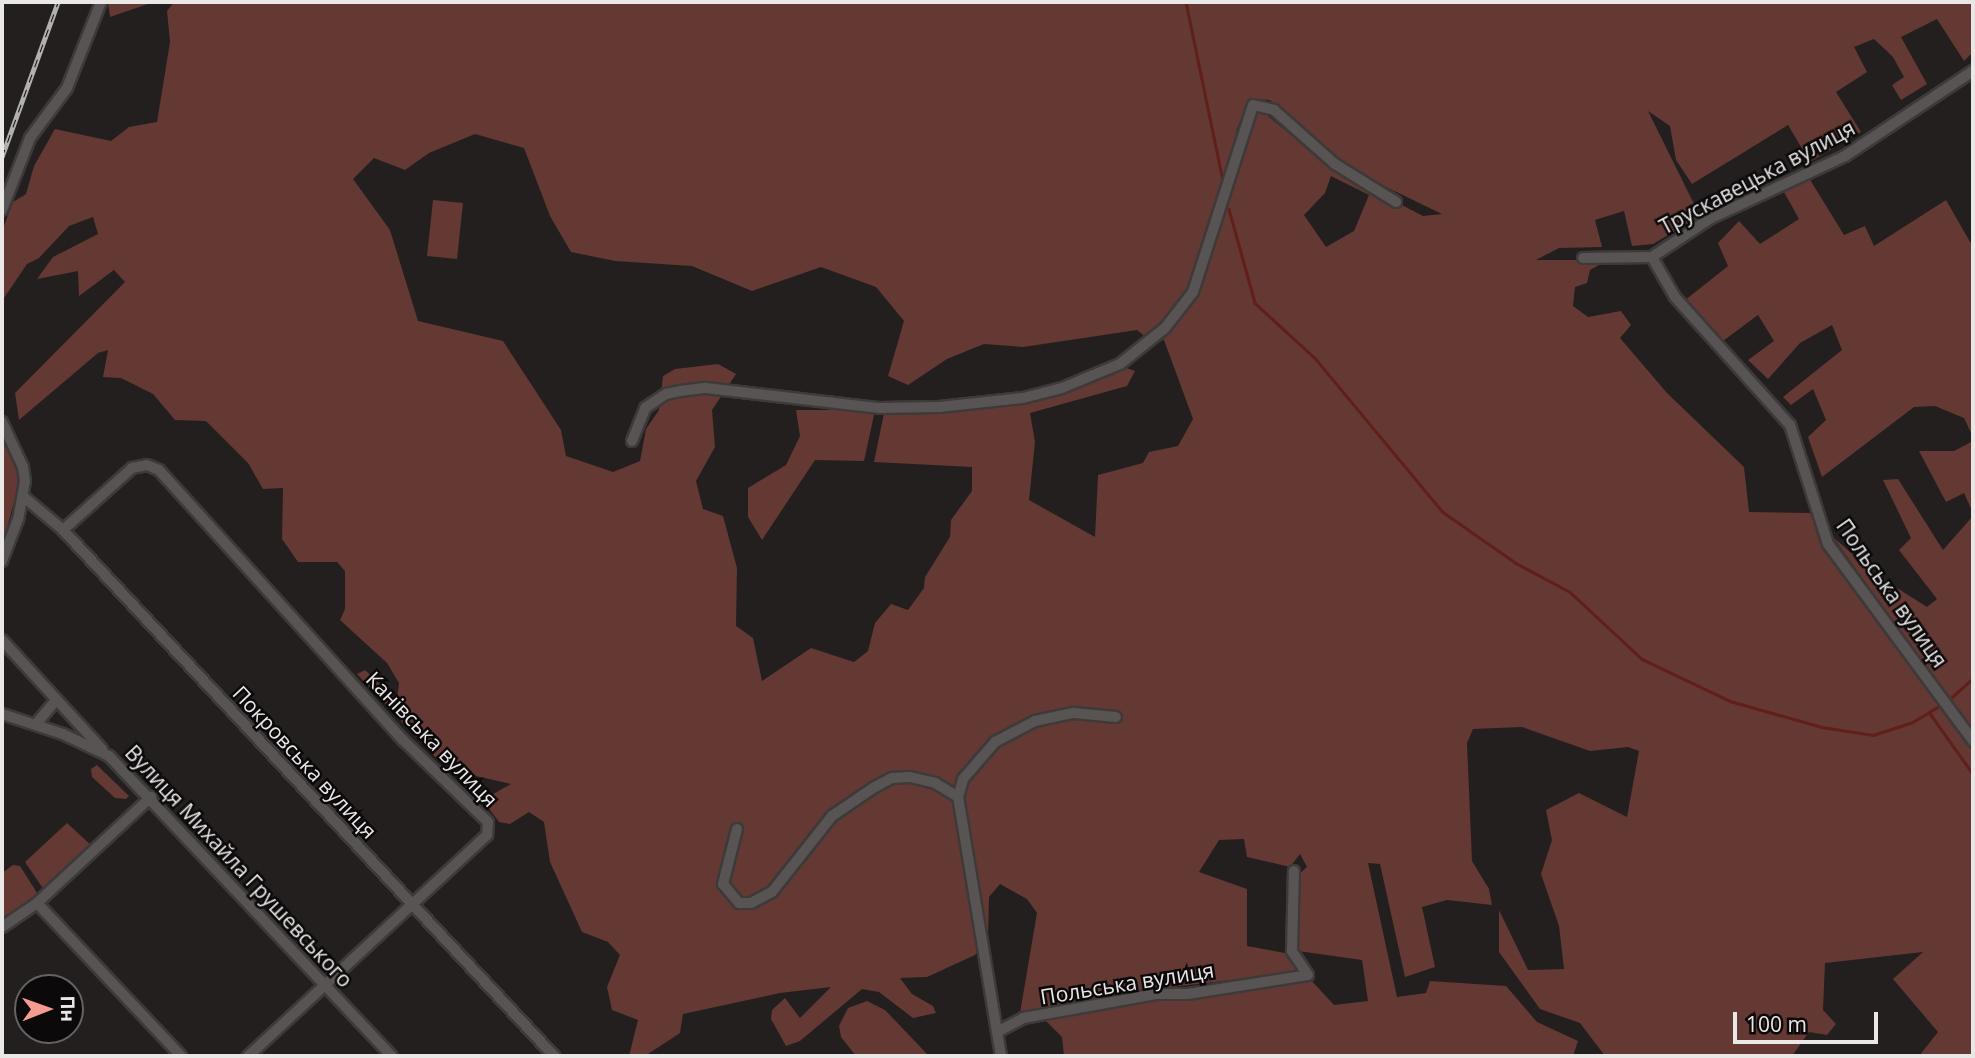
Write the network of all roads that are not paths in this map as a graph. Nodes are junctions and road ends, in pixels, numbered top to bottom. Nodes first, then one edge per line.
1 (101, 2) edge
2 (1973, 71) edge
3 (1396, 202) dead end
4 (2, 211) edge
5 (1652, 257) junction
6 (1583, 258) dead end
7 (2, 422) edge
8 (632, 441) dead end
9 (24, 497) junction
10 (63, 530) junction
11 (2, 561) edge
12 (2, 640) edge
13 (56, 700) junction
14 (2, 714) edge
15 (1116, 717) dead end
16 (36, 724) junction
17 (1973, 741) edge
18 (109, 756) junction
19 (151, 797) junction
20 (958, 797) junction
21 (737, 829) dead end
22 (1294, 872) dead end
23 (37, 903) junction
24 (411, 904) junction
25 (2, 927) edge
26 (324, 984) junction
27 (999, 1031) junction
28 (181, 1056) edge
29 (248, 1056) edge
30 (392, 1056) edge
31 (554, 1056) edge
32 (1001, 1056) edge

1 - 4 street
2 - 5 street, Трускавецька вулиця
3 - 8 street
5 - 6 street, Трускавецька вулиця
5 - 17 street, Польська вулиця
7 - 9 street
9 - 10 street, Покровська вулиця
9 - 11 street
10 - 24 street, Покровська вулиця
10 - 24 street, Канівська вулиця
12 - 13 street
13 - 16 street
13 - 18 street
14 - 16 street, Вулиця Михайла Грушевського
15 - 20 street
16 - 18 street, Вулиця Михайла Грушевського
18 - 19 street, Вулиця Михайла Грушевського
19 - 23 street
19 - 26 street, Вулиця Михайла Грушевського
20 - 21 street
20 - 27 street
22 - 27 street, Польська вулиця
23 - 25 street
23 - 28 street
24 - 26 street, Канівська вулиця
24 - 31 street, Покровська вулиця
26 - 29 street, Канівська вулиця
26 - 30 street, Вулиця Михайла Грушевського
27 - 32 street

